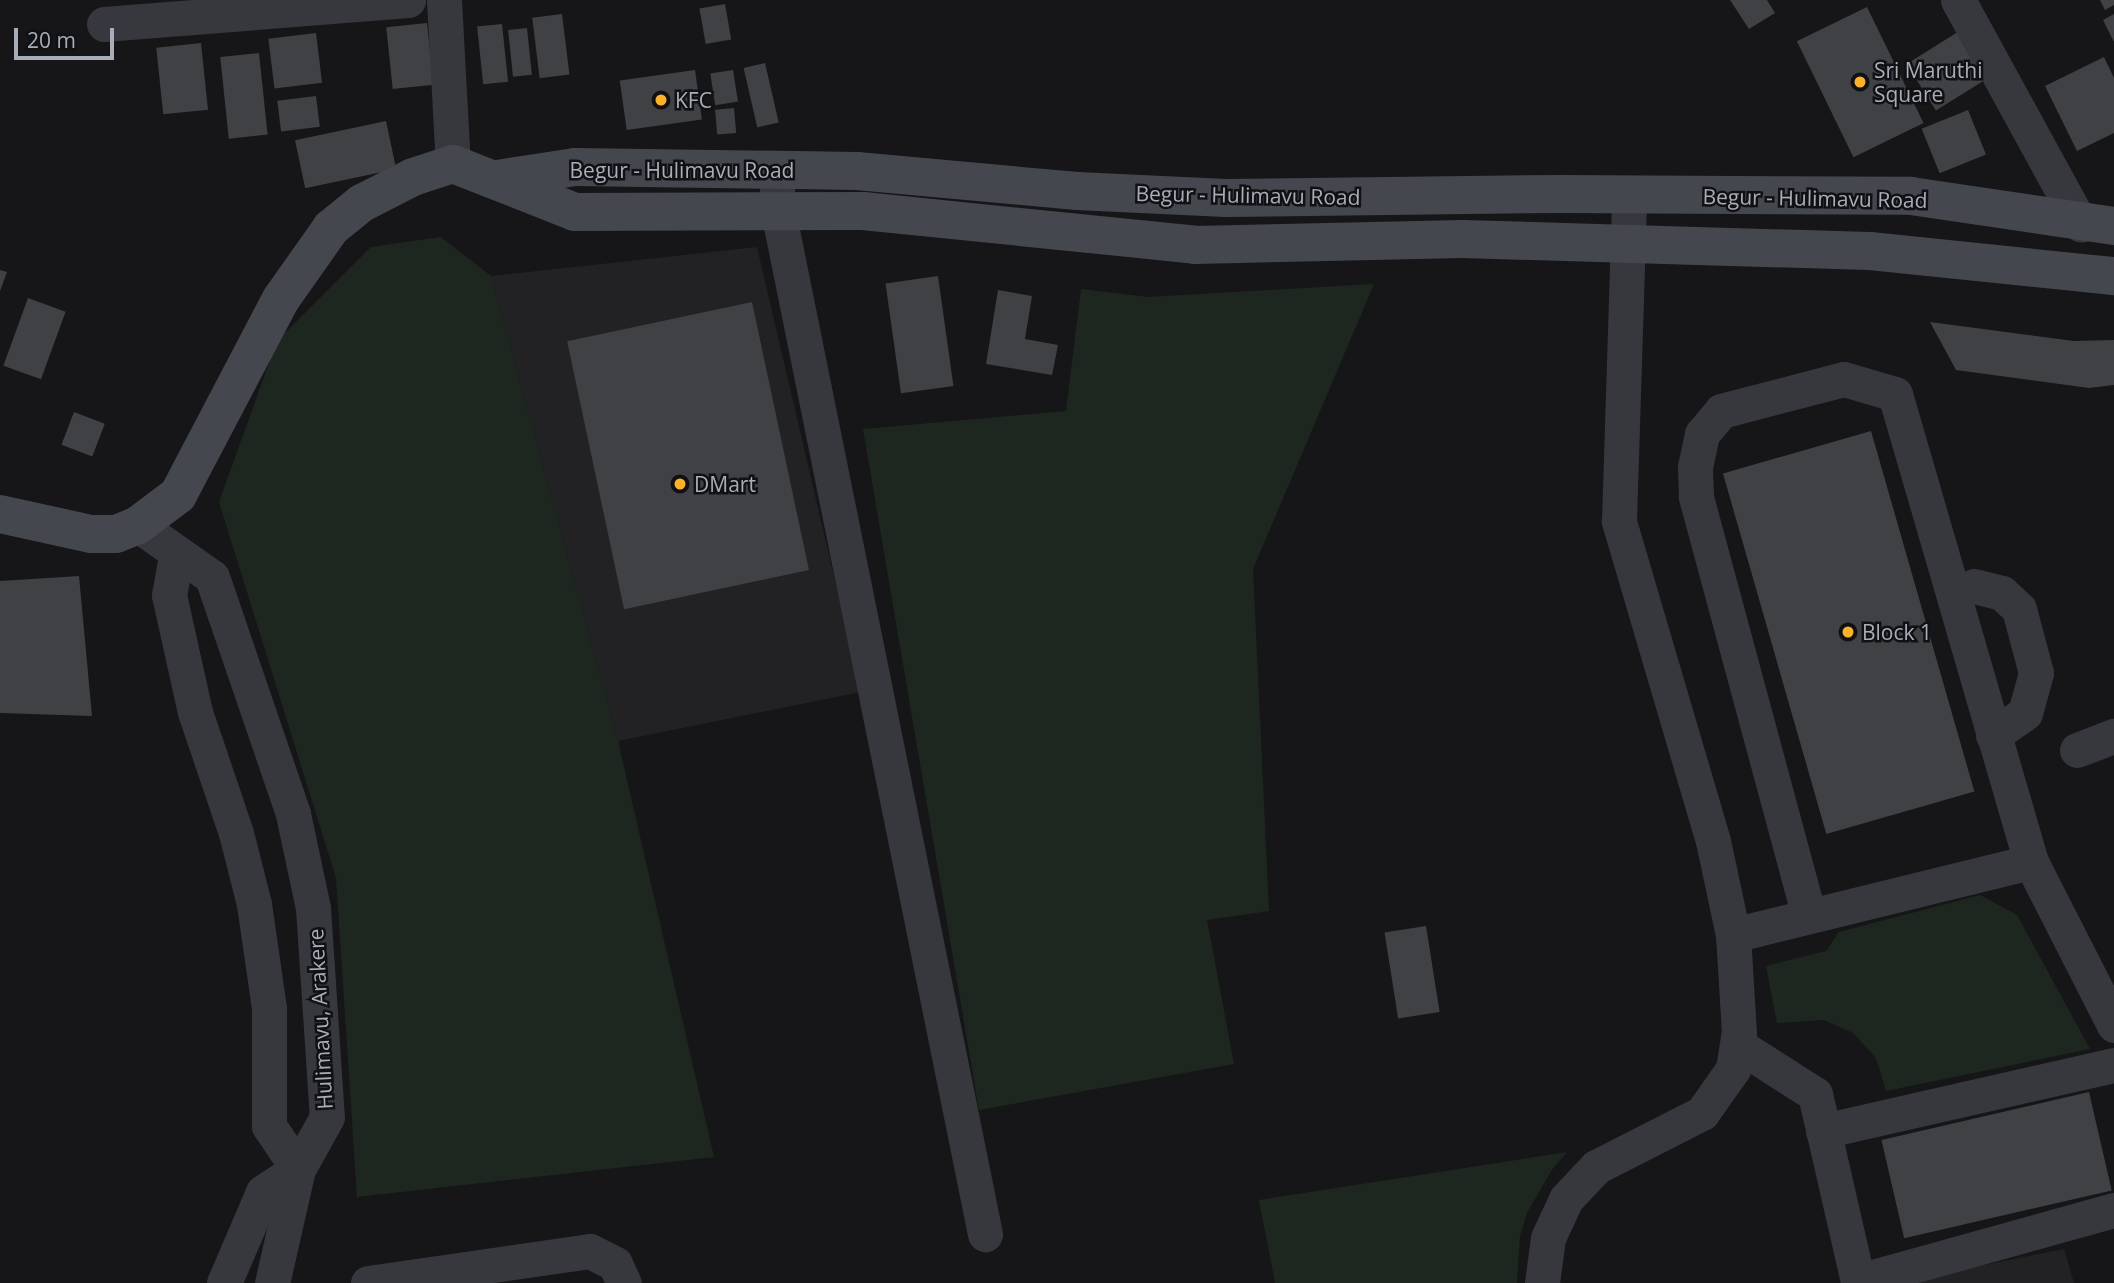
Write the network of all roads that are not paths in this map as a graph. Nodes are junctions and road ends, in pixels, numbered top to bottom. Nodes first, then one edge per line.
1 (408, 0) edge
2 (444, 0) edge
3 (1958, 0) edge
4 (104, 24) dead end
5 (453, 164) junction
6 (776, 170) junction
7 (497, 179) junction
8 (1629, 194) junction
9 (778, 212) junction
10 (2098, 225) edge
11 (1630, 242) junction
12 (2114, 276) edge
13 (0, 514) edge
14 (138, 525) junction
15 (176, 556) junction
16 (1973, 586) dead end
17 (1993, 734) junction
18 (2114, 736) edge
19 (2077, 750) dead end
20 (2031, 862) junction
21 (1809, 916) junction
22 (1733, 935) junction
23 (2114, 1025) edge
24 (1738, 1045) junction
25 (2114, 1065) edge
26 (1823, 1131) junction
27 (298, 1169) junction
28 (2114, 1210) edge
29 (985, 1234) dead end
30 (225, 1283) edge
31 (272, 1283) edge
32 (368, 1283) edge
33 (624, 1283) edge
34 (1542, 1283) edge

1 - 4 street
2 - 5 street
3 - 10 street
5 - 7 main road
5 - 14 main road
6 - 7 main road, Begur - Hulimavu Road
6 - 8 main road, Begur - Hulimavu Road
6 - 9 street
7 - 9 main road, Begur - Hulimavu Road
8 - 10 main road, Begur - Hulimavu Road
8 - 11 street
9 - 11 main road, Begur - Hulimavu Road
9 - 29 street
11 - 12 main road, Begur - Hulimavu Road
11 - 22 street
13 - 14 main road
14 - 15 street, Hulimavu, Arakere
15 - 27 street
15 - 27 street, Hulimavu, Arakere
16 - 17 street
17 - 20 street
17 - 21 street
18 - 19 street
20 - 21 street
20 - 23 street
21 - 22 street
22 - 24 street
24 - 26 street
24 - 34 street
25 - 26 street
26 - 28 street
27 - 30 street
27 - 31 street
32 - 33 street

